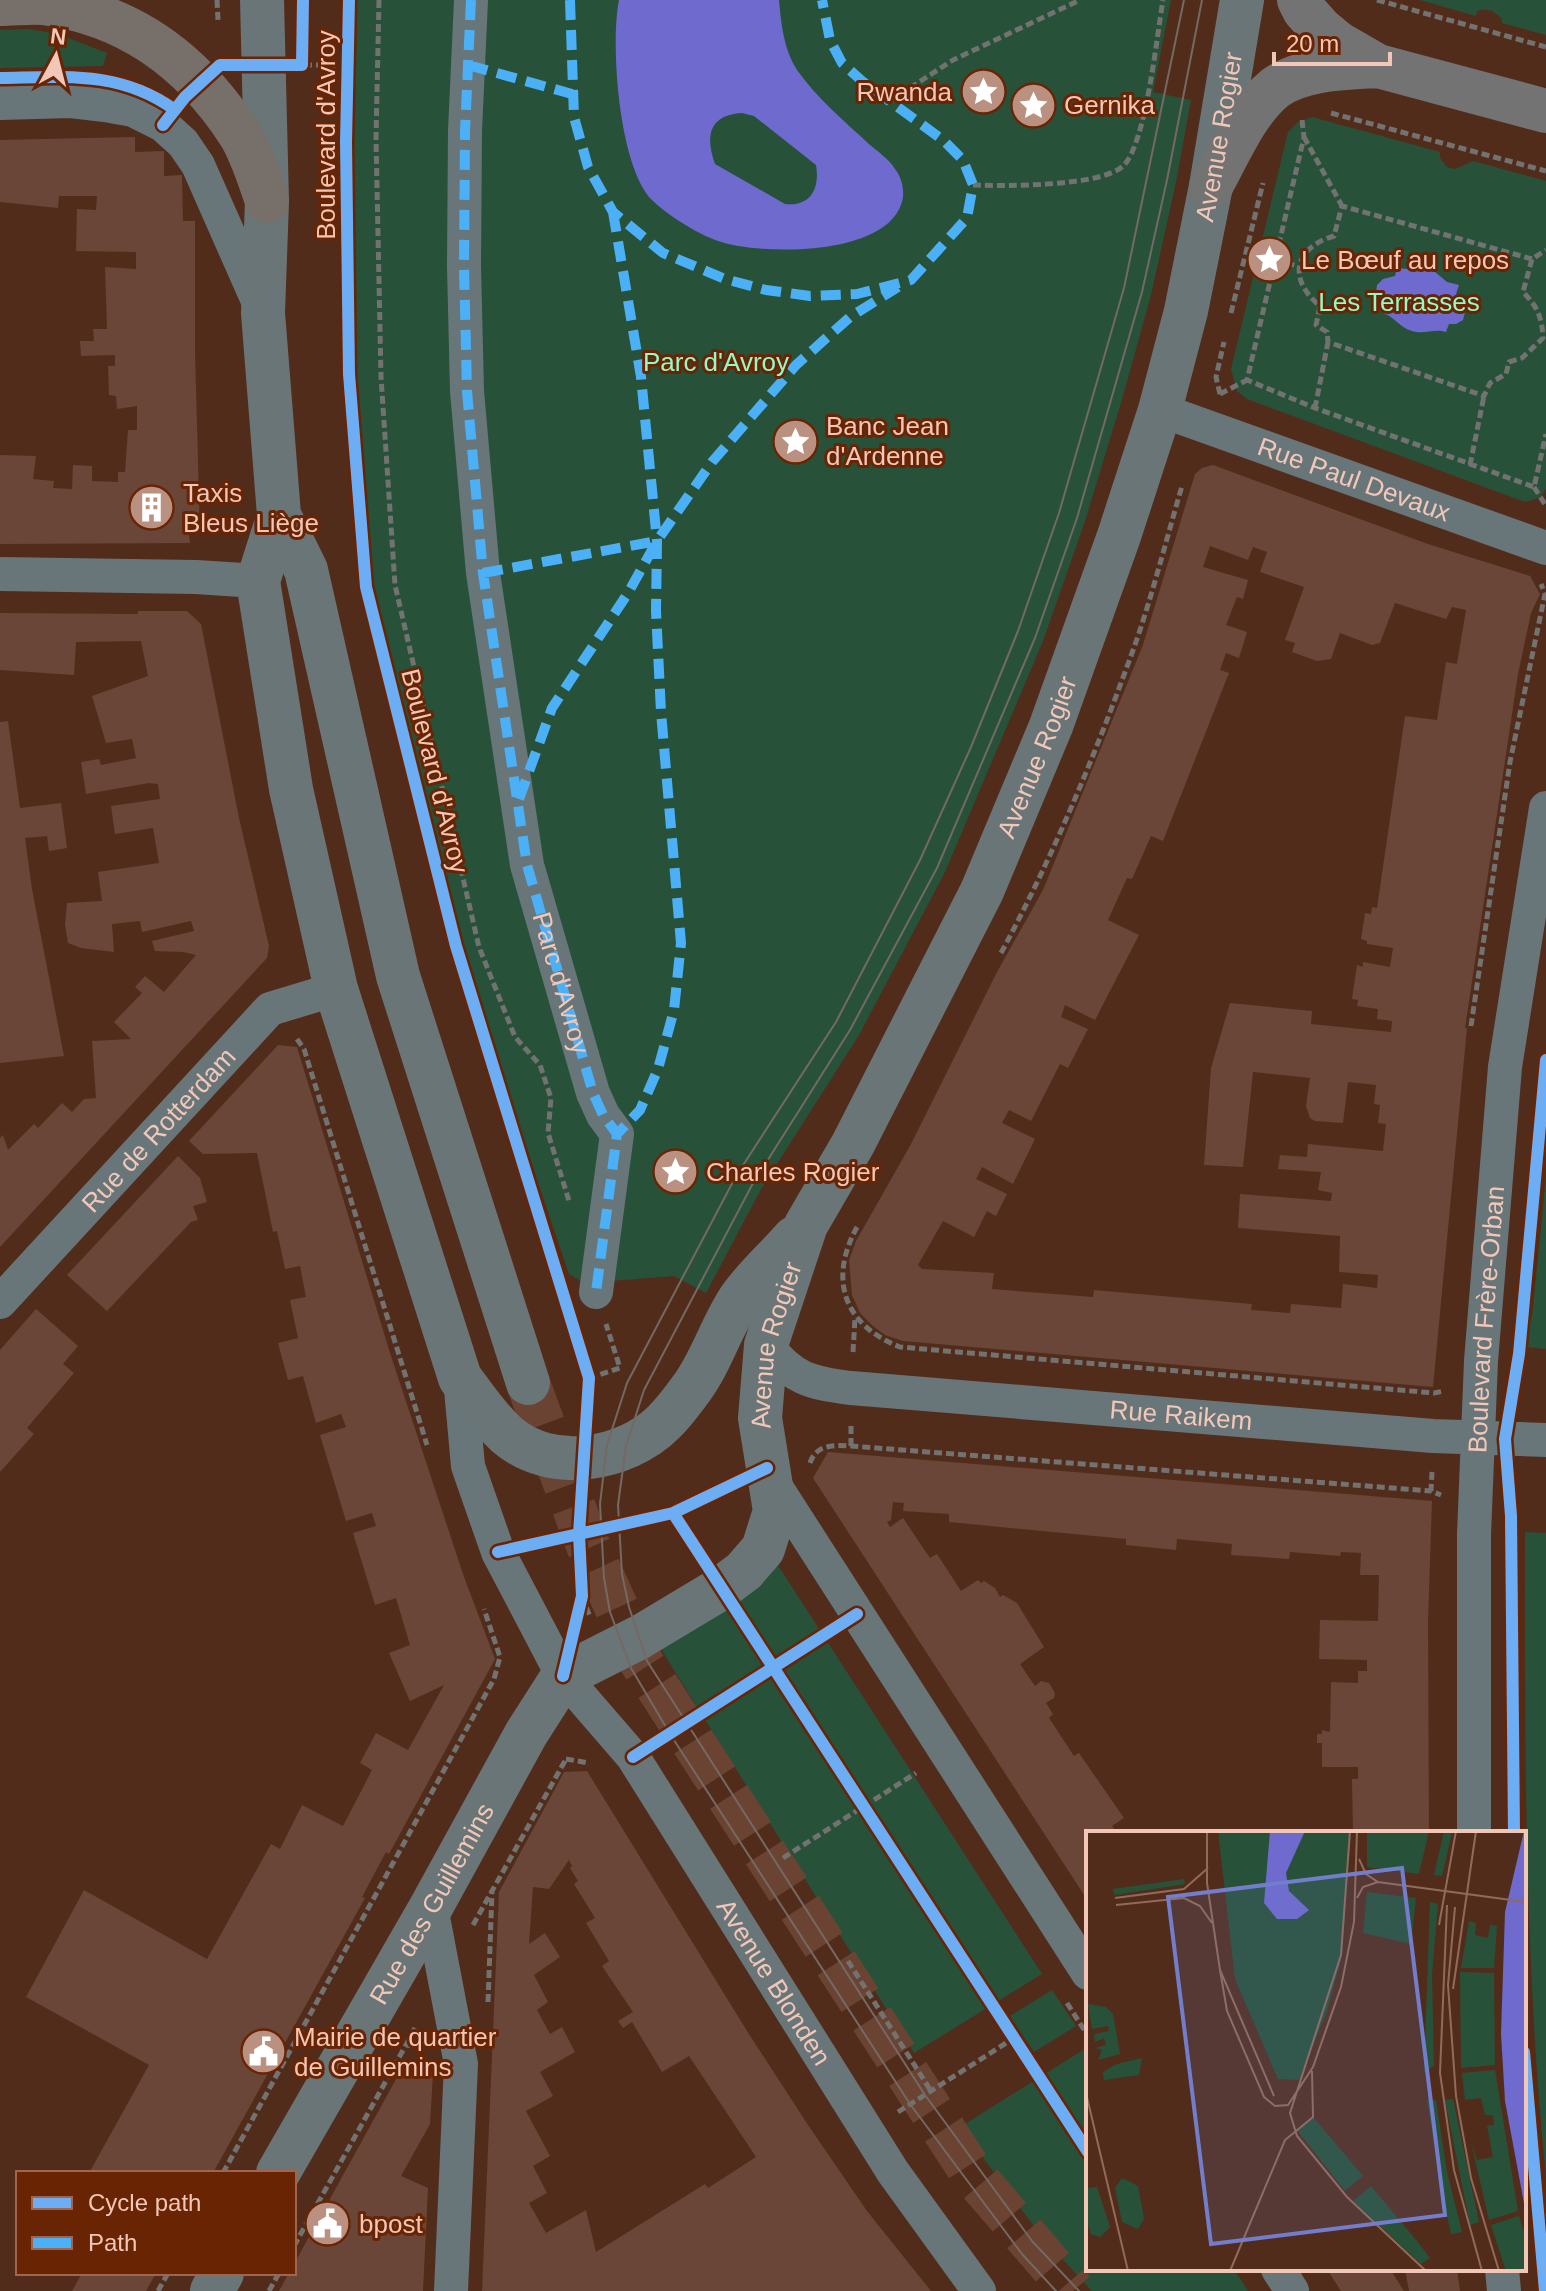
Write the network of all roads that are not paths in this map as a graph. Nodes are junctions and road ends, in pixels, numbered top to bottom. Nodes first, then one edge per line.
1 (262, 0) edge
2 (471, 0) edge
3 (1242, 0) edge
4 (1299, 0) edge
5 (0, 4) edge
6 (1378, 66) junction
7 (0, 103) edge
8 (1546, 111) edge
9 (1211, 186) junction
10 (267, 201) junction
11 (263, 313) junction
12 (1160, 410) junction
13 (279, 515) junction
14 (1542, 562) edge
15 (0, 574) edge
16 (258, 581) junction
17 (1546, 808) edge
18 (336, 989) junction
19 (806, 1225) junction
20 (596, 1292) road end
21 (0, 1302) edge
22 (766, 1345) junction
23 (460, 1378) junction
24 (528, 1383) tunnel mouth
25 (817, 1384) junction
26 (760, 1418) junction
27 (1476, 1439) junction
28 (1546, 1440) edge
29 (790, 1477) junction
30 (563, 1676) junction
31 (1474, 1831) edge
32 (431, 1907) junction
33 (1086, 1970) edge
34 (279, 2171) edge
35 (1279, 2271) edge
36 (1502, 2271) edge
37 (451, 2291) edge
38 (979, 2291) edge
39 (1292, 2291) edge
40 (1504, 2291) edge

1 - 10 main road
2 - 20 street, Parc d'Avroy
3 - 9 main road, Avenue Rogier
4 - 6 main road
5 - 10 highway
6 - 8 main road
6 - 9 main road
7 - 11 street
9 - 12 main road, Avenue Rogier
10 - 11 main road
11 - 13 main road
12 - 14 street, Rue Paul Devaux
12 - 19 main road, Avenue Rogier
13 - 16 main road
13 - 24 main road
15 - 16 street
16 - 18 main road
17 - 27 street, Boulevard Frère-Orban
18 - 21 street, Rue de Rotterdam
18 - 23 main road
19 - 22 main road, Avenue Rogier
19 - 23 main road
22 - 25 street, Rue Raikem
22 - 26 main road, Avenue Rogier
23 - 30 street
25 - 26 street, Rue Raikem
25 - 27 street, Rue Raikem
26 - 29 main road, Avenue Rogier
27 - 28 street, Rue Raikem
27 - 31 street, Boulevard Frère-Orban
29 - 30 main road
29 - 33 street
30 - 32 main road, Rue des Guillemins
30 - 38 street, Avenue Blonden
32 - 34 main road, Rue des Guillemins
32 - 37 street
35 - 39 street
36 - 40 street

